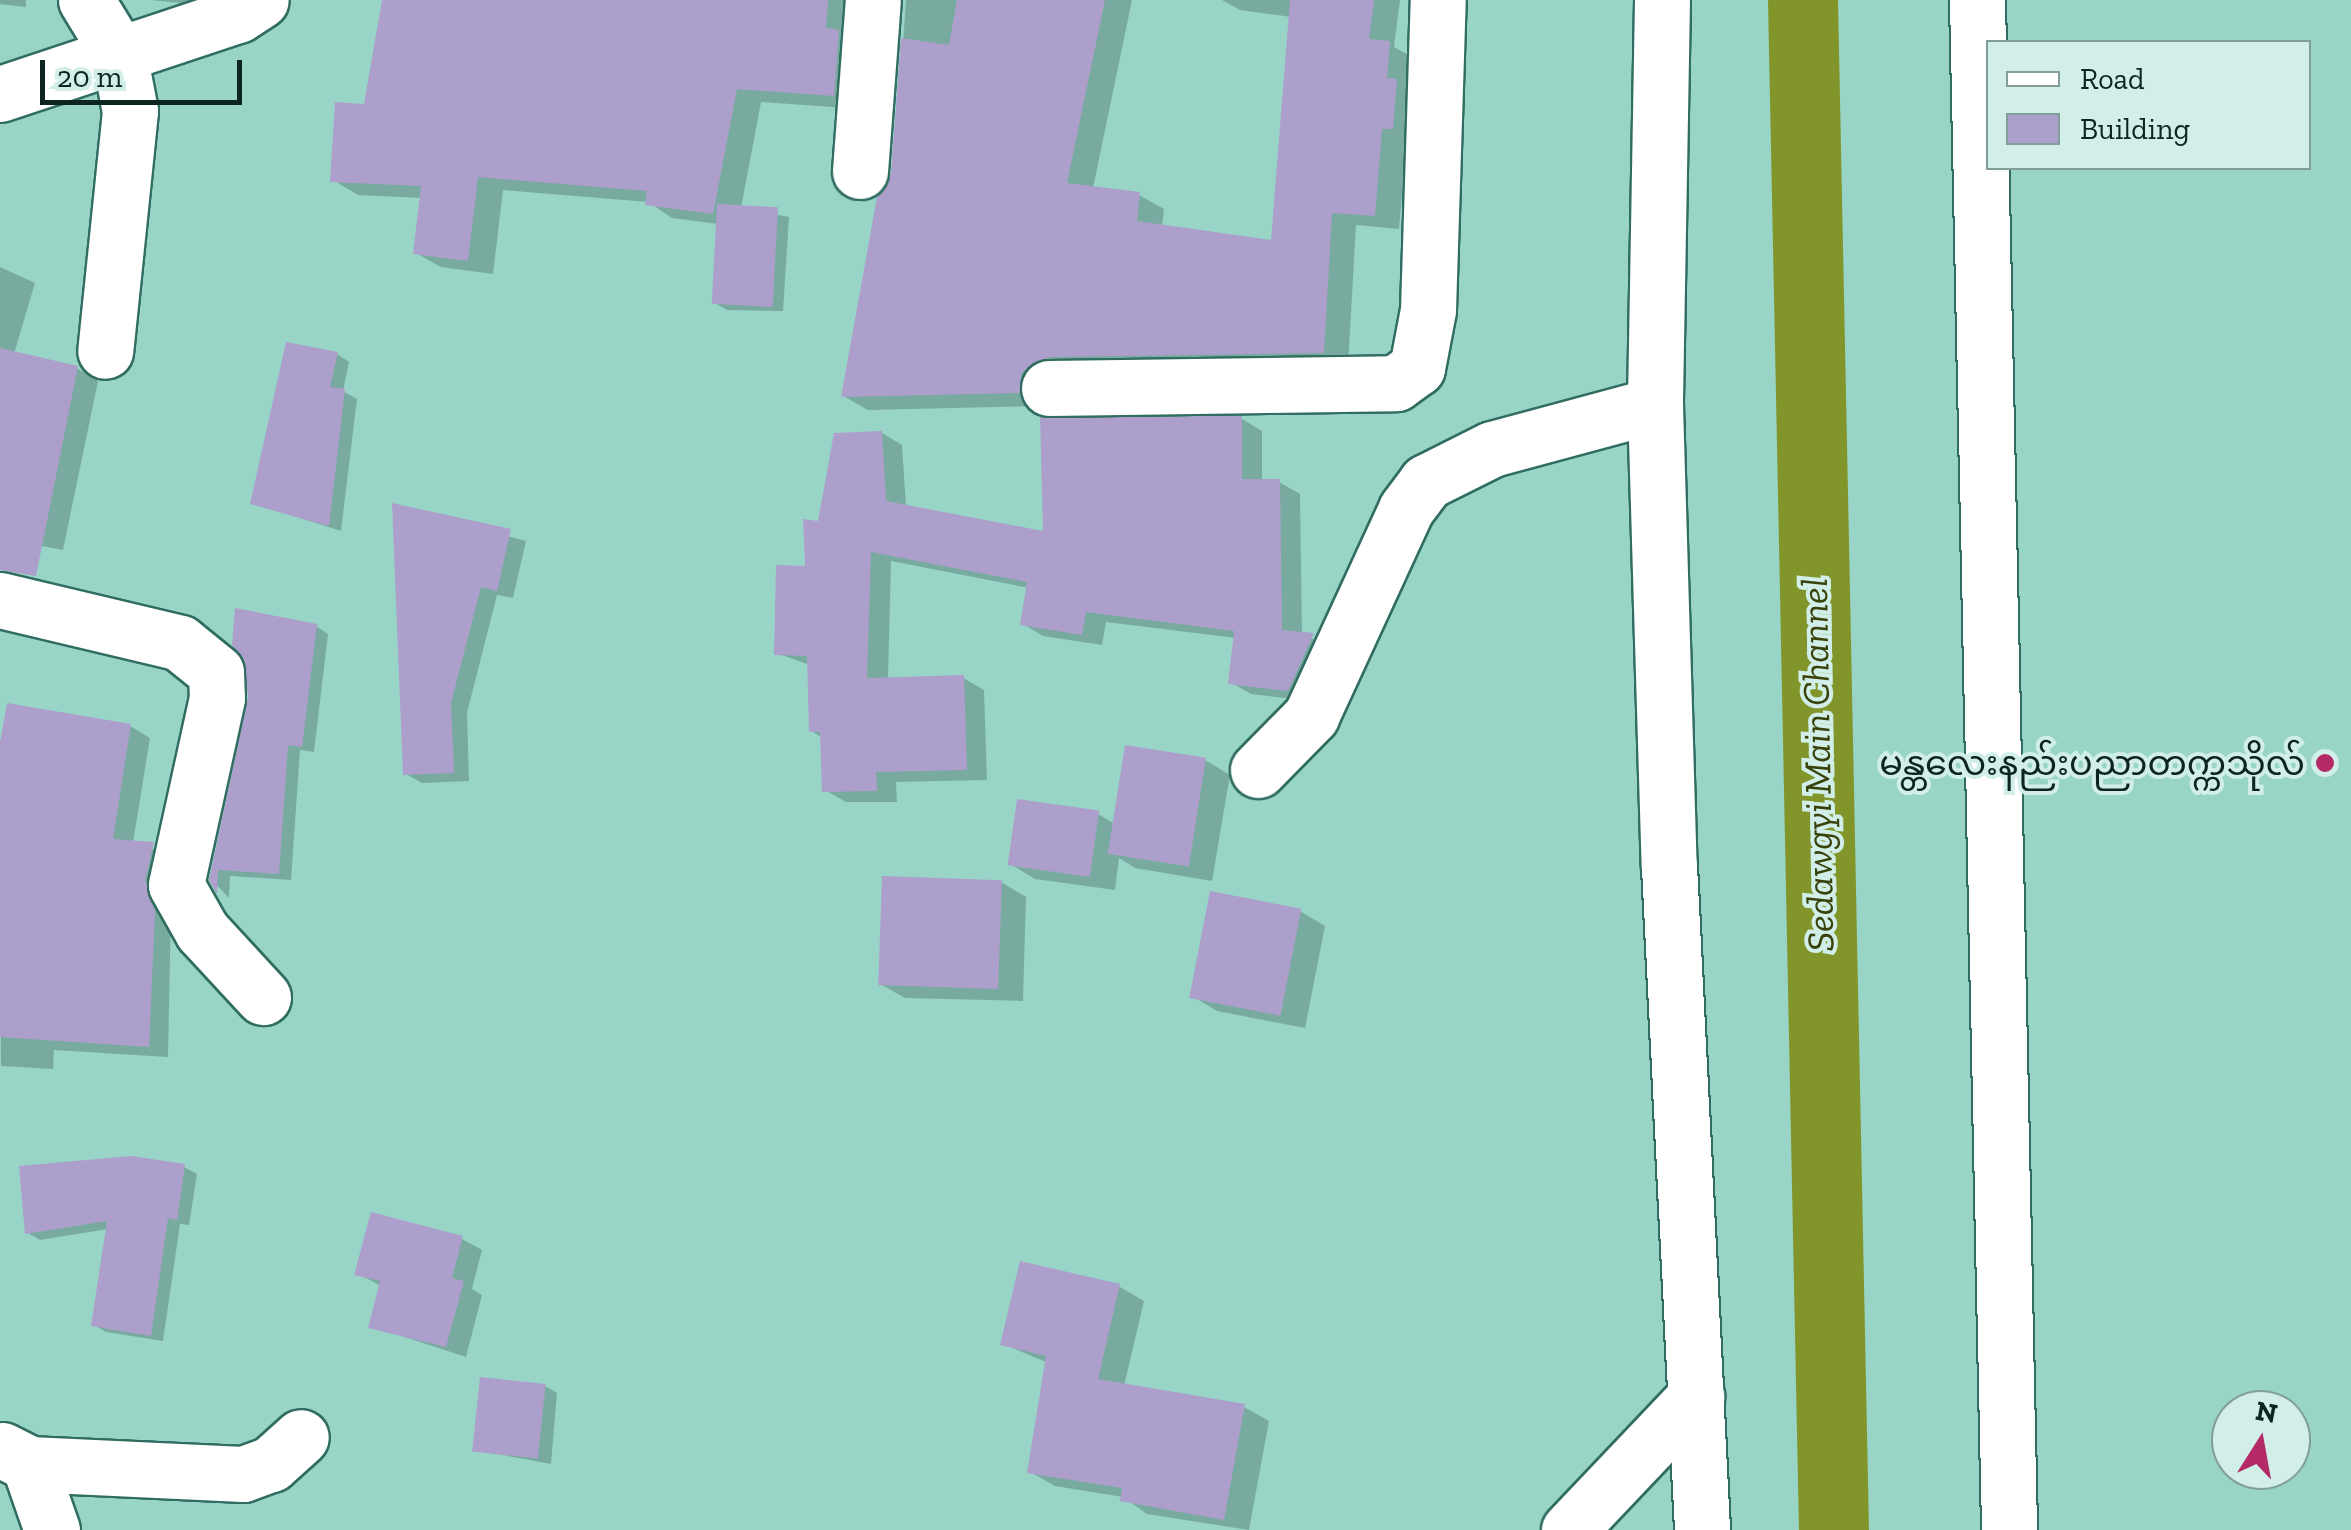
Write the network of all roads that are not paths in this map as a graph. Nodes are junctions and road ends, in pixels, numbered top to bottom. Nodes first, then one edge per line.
1 (86, 0) edge
2 (261, 0) edge
3 (873, 0) edge
4 (1438, 0) edge
5 (1662, 0) edge
6 (1976, 0) edge
7 (119, 54) junction
8 (0, 94) edge
9 (860, 171) dead end
10 (105, 351) dead end
11 (1049, 388) dead end
12 (1655, 405) junction
13 (0, 600) edge
14 (1258, 770) dead end
15 (264, 997) dead end
16 (1696, 1396) junction
17 (302, 1436) dead end
18 (8, 1452) edge
19 (52, 1530) edge
20 (1569, 1530) edge
21 (1702, 1530) edge
22 (2009, 1530) edge

1 - 7 street
2 - 7 street
3 - 9 street
4 - 11 street
5 - 12 street
6 - 22 street
7 - 8 street
7 - 10 street
12 - 14 street
12 - 16 street
13 - 15 street
16 - 20 street
16 - 21 street
17 - 18 street
18 - 19 street

